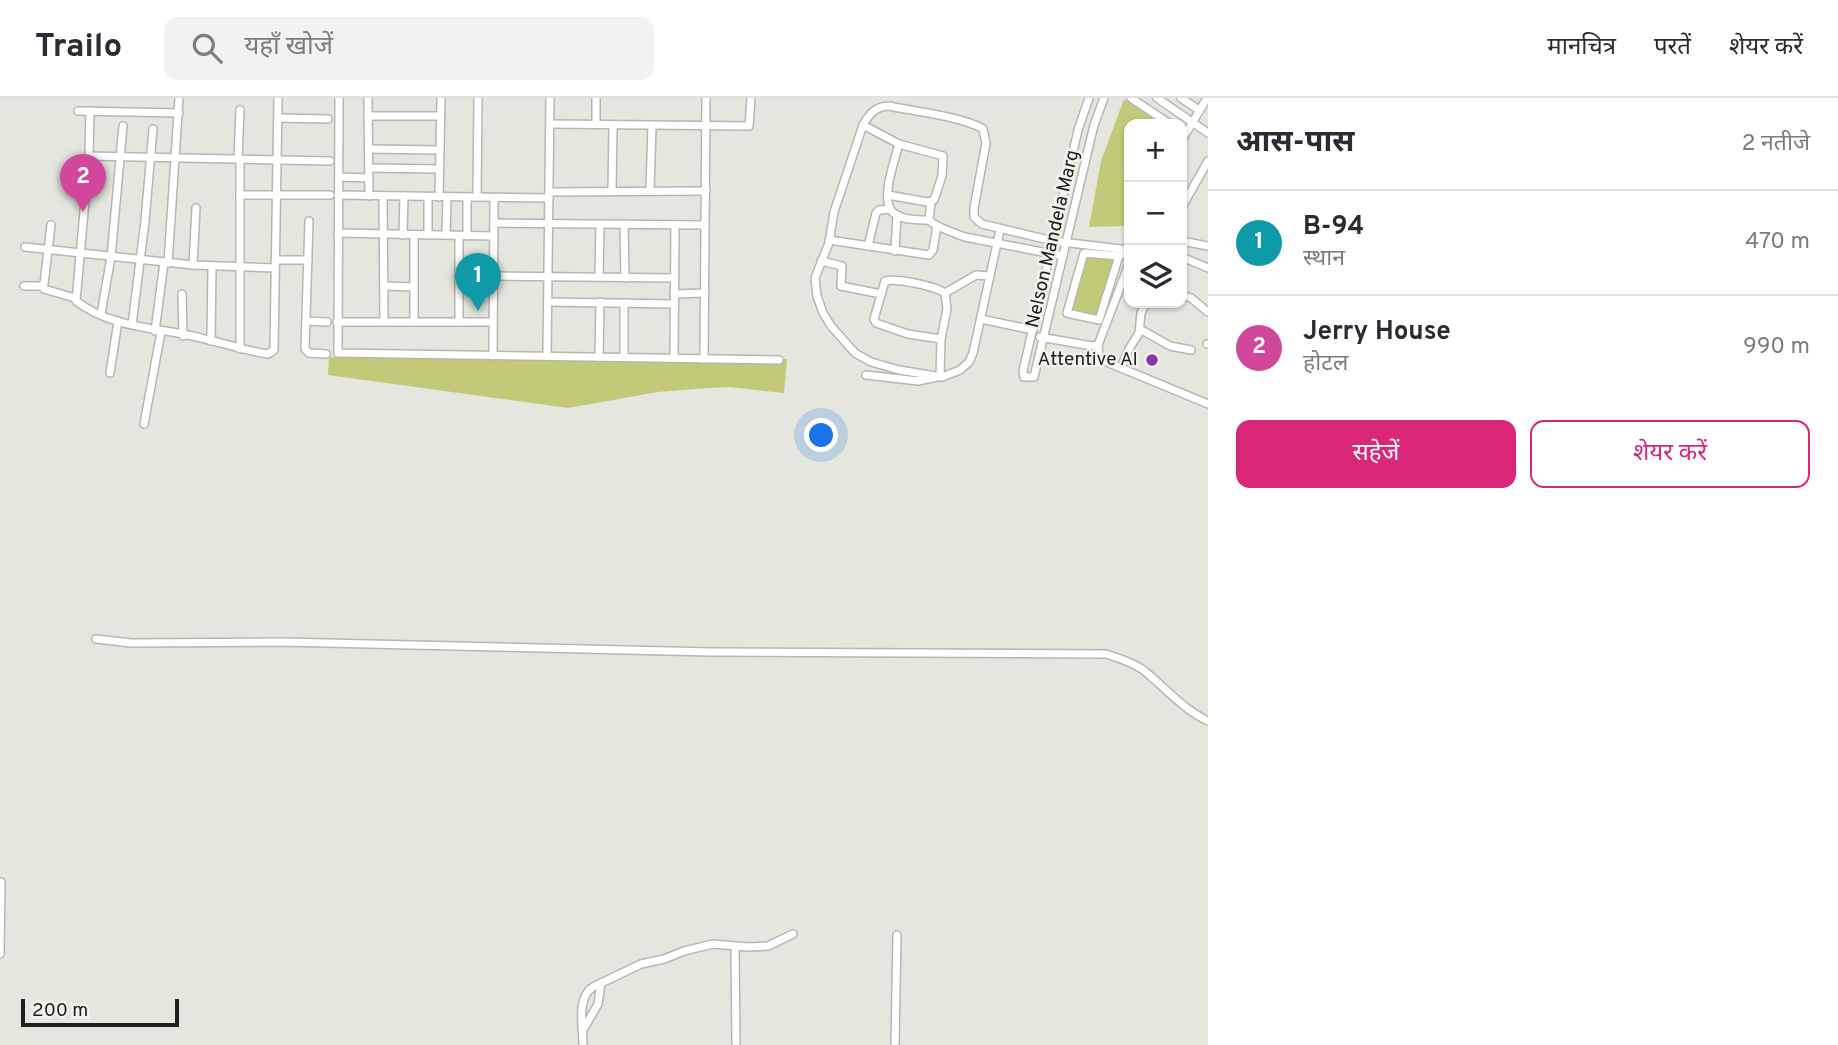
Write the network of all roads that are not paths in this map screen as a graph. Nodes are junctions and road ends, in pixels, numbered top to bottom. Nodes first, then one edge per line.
1 (179, 98) edge
2 (278, 98) edge
3 (339, 98) edge
4 (368, 98) edge
5 (441, 98) edge
6 (478, 98) edge
7 (550, 98) edge
8 (596, 98) edge
9 (706, 98) edge
10 (751, 98) edge
11 (1089, 98) edge
12 (1104, 98) edge
13 (1131, 98) edge
14 (1157, 98) edge
15 (1181, 98) edge
16 (1207, 98) edge
17 (1203, 109) edge
18 (240, 110) dead end
19 (78, 111) dead end
20 (90, 111) junction
21 (178, 113) junction
22 (368, 116) junction
23 (440, 116) junction
24 (278, 118) junction
25 (328, 119) dead end
26 (1163, 119) edge
27 (1192, 122) junction
28 (550, 124) junction
29 (596, 124) junction
30 (613, 125) junction
31 (652, 125) junction
32 (863, 125) junction
33 (124, 126) dead end
34 (706, 126) junction
35 (153, 129) dead end
36 (1187, 129) edge
37 (1208, 133) edge
38 (899, 144) junction
39 (369, 149) junction
40 (440, 150) junction
41 (89, 156) junction
42 (120, 156) junction
43 (152, 157) junction
44 (174, 157) junction
45 (239, 159) junction
46 (277, 160) junction
47 (330, 161) dead end
48 (1208, 161) edge
49 (369, 168) junction
50 (439, 169) junction
51 (339, 177) junction
52 (369, 178) junction
53 (612, 191) junction
54 (650, 191) junction
55 (706, 191) junction
56 (240, 195) junction
57 (276, 195) junction
58 (334, 195) junction
59 (549, 195) junction
60 (888, 195) junction
61 (369, 196) junction
62 (383, 196) junction
63 (404, 196) junction
64 (428, 197) junction
65 (443, 197) junction
66 (467, 197) junction
67 (477, 197) junction
68 (495, 198) junction
69 (1187, 198) edge
70 (931, 202) junction
71 (196, 208) dead end
72 (890, 209) junction
73 (897, 215) junction
74 (929, 220) junction
75 (309, 221) dead end
76 (494, 223) junction
77 (549, 223) junction
78 (600, 224) junction
79 (624, 224) junction
80 (51, 225) dead end
81 (675, 225) junction
82 (705, 225) junction
83 (937, 226) junction
84 (1000, 230) junction
85 (338, 233) junction
86 (384, 234) junction
87 (403, 234) junction
88 (414, 235) junction
89 (428, 235) junction
90 (446, 235) junction
91 (463, 236) junction
92 (494, 236) junction
93 (829, 240) junction
94 (1053, 241) junction
95 (1066, 243) junction
96 (1187, 243) edge
97 (997, 244) junction
98 (868, 246) junction
99 (1208, 246) edge
100 (26, 247) dead end
101 (49, 249) junction
102 (1124, 250) edge
103 (80, 251) junction
104 (895, 251) junction
105 (1051, 254) junction
106 (1124, 254) edge
107 (1063, 256) junction
108 (1119, 256) junction
109 (111, 257) junction
110 (1187, 259) edge
111 (140, 260) junction
112 (308, 260) junction
113 (821, 261) junction
114 (166, 263) junction
115 (275, 264) junction
116 (193, 265) junction
117 (212, 266) junction
118 (240, 268) junction
119 (1208, 268) edge
120 (494, 276) junction
121 (548, 276) junction
122 (990, 276) junction
123 (599, 277) junction
124 (1124, 277) edge
125 (625, 278) junction
126 (675, 278) junction
127 (24, 286) dead end
128 (384, 286) junction
129 (414, 287) junction
130 (44, 289) dead end
131 (705, 293) junction
132 (945, 293) junction
133 (182, 294) dead end
134 (674, 294) junction
135 (881, 294) junction
136 (1187, 297) edge
137 (75, 298) junction
138 (548, 302) junction
139 (600, 302) junction
140 (624, 303) junction
141 (674, 304) junction
142 (1144, 308) edge
143 (1208, 312) edge
144 (101, 314) junction
145 (981, 319) junction
146 (118, 321) junction
147 (306, 321) junction
148 (327, 322) dead end
149 (337, 322) junction
150 (384, 322) junction
151 (414, 322) junction
152 (459, 322) junction
153 (493, 322) junction
154 (132, 326) junction
155 (1140, 329) junction
156 (158, 331) junction
157 (1032, 333) junction
158 (183, 336) junction
159 (1044, 338) junction
160 (941, 339) junction
161 (211, 341) junction
162 (1098, 345) junction
163 (240, 349) junction
164 (1191, 349) dead end
165 (326, 354) dead end
166 (493, 356) junction
167 (547, 356) junction
168 (599, 357) junction
169 (624, 358) junction
170 (674, 358) junction
171 (704, 359) junction
172 (779, 360) dead end
173 (1121, 368) junction
174 (110, 373) dead end
175 (866, 375) dead end
176 (939, 377) junction
177 (1207, 400) edge
178 (144, 424) dead end
179 (96, 639) dead end
180 (1208, 721) edge
181 (1, 882) edge
182 (793, 934) dead end
183 (897, 936) dead end
184 (735, 947) junction
185 (0, 954) edge
186 (601, 983) junction
187 (583, 1031) junction
188 (583, 1045) edge
189 (736, 1045) edge
190 (895, 1045) edge

1 - 21 street
2 - 24 street
3 - 51 street
4 - 22 street
5 - 23 street
6 - 67 street
7 - 28 street
8 - 29 street
9 - 34 street
10 - 34 street
11 - 94 street, Nelson Mandela Marg
12 - 95 street, Nelson Mandela Marg
13 - 26 street
14 - 27 street
15 - 17 street
16 - 17 street
17 - 27 street
18 - 45 street
19 - 20 street
20 - 21 street
20 - 41 street
21 - 44 street
22 - 23 street
22 - 39 street
23 - 40 street
24 - 25 street
24 - 46 street
27 - 36 street
27 - 37 street
28 - 29 street
28 - 59 street
29 - 30 street
30 - 31 street
30 - 53 street
31 - 34 street
31 - 54 street
32 - 38 street
32 - 84 street
32 - 93 street
33 - 42 street
34 - 55 street
35 - 43 street
38 - 60 street
38 - 70 street
39 - 40 street
39 - 49 street
40 - 50 street
41 - 42 street
41 - 103 street
42 - 43 street
42 - 109 street
43 - 44 street
43 - 111 street
44 - 45 street
44 - 114 street
45 - 46 street
45 - 56 street
46 - 47 street
46 - 57 street
48 - 69 street
49 - 50 street
49 - 52 street
50 - 65 street
51 - 52 street
51 - 58 street
52 - 61 street
53 - 54 street
53 - 59 street
54 - 55 street
55 - 82 street
56 - 57 street
56 - 118 street
57 - 58 street
57 - 115 street
58 - 61 street
58 - 85 street
59 - 68 street
59 - 77 street
60 - 70 street
60 - 72 street
61 - 62 street
62 - 63 street
62 - 86 street
63 - 64 street
63 - 87 street
64 - 65 street
64 - 89 street
65 - 66 street
65 - 90 street
66 - 67 street
66 - 91 street
67 - 68 street
68 - 76 street
70 - 74 street
71 - 116 street
72 - 73 street
72 - 98 street
73 - 74 street
73 - 104 street
74 - 83 street
75 - 112 street
76 - 77 street
76 - 92 street
77 - 78 street
77 - 121 street
78 - 79 street
78 - 123 street
79 - 81 street
79 - 125 street
80 - 101 street
81 - 82 street
81 - 126 street
82 - 131 street
83 - 97 street
83 - 104 street
84 - 94 street
84 - 97 street
85 - 86 street
85 - 149 street
86 - 87 street
86 - 128 street
87 - 88 street
88 - 89 street
88 - 129 street
89 - 90 street
90 - 91 street
91 - 92 street
91 - 152 street
92 - 120 street
93 - 98 street
93 - 113 street
94 - 95 street
94 - 105 street, Nelson Mandela Marg
95 - 102 street
95 - 107 street, Nelson Mandela Marg
96 - 99 street
97 - 105 street
97 - 122 street
98 - 104 street
100 - 101 street
101 - 103 street
101 - 127 street
103 - 109 street
103 - 137 street
105 - 107 street
105 - 157 street, Nelson Mandela Marg
106 - 108 street
107 - 159 street, Nelson Mandela Marg
108 - 108 street
109 - 111 street
109 - 144 street
110 - 119 street
111 - 114 street
111 - 154 street
112 - 115 street
112 - 147 street
113 - 135 street
113 - 176 street
114 - 116 street
114 - 156 street
115 - 118 street
115 - 163 street
116 - 117 street
117 - 118 street
117 - 161 street
118 - 163 street
120 - 121 street
120 - 153 street
121 - 123 street
121 - 138 street
122 - 132 street
122 - 145 street
123 - 125 street
124 - 162 street
125 - 126 street
126 - 134 street
128 - 129 street
128 - 150 street
129 - 151 street
130 - 137 street
131 - 134 street
131 - 171 street
132 - 135 street
132 - 160 street
133 - 158 street
134 - 141 street
135 - 160 street
136 - 143 street
137 - 144 street
138 - 139 street
138 - 167 street
139 - 140 street
139 - 168 street
140 - 141 street
140 - 169 street
141 - 170 street
142 - 155 street
144 - 146 street
145 - 157 street
145 - 176 street
146 - 154 street
146 - 174 street
147 - 148 street
147 - 165 street
149 - 150 street
149 - 166 street
150 - 151 street
151 - 152 street
152 - 153 street
153 - 166 street
154 - 156 street
155 - 164 street
155 - 173 street
156 - 158 street
156 - 178 street
157 - 159 street
157 - 159 street, Nelson Mandela Marg
158 - 161 street
159 - 162 street
160 - 176 street
161 - 163 street
162 - 173 street
166 - 167 street
167 - 168 street
168 - 169 street
169 - 170 street
170 - 171 street
171 - 172 street
173 - 177 street
175 - 176 street
179 - 180 street
181 - 185 street
182 - 184 street
183 - 190 street
184 - 186 street
184 - 189 street
186 - 187 street
186 - 187 street
187 - 188 street

